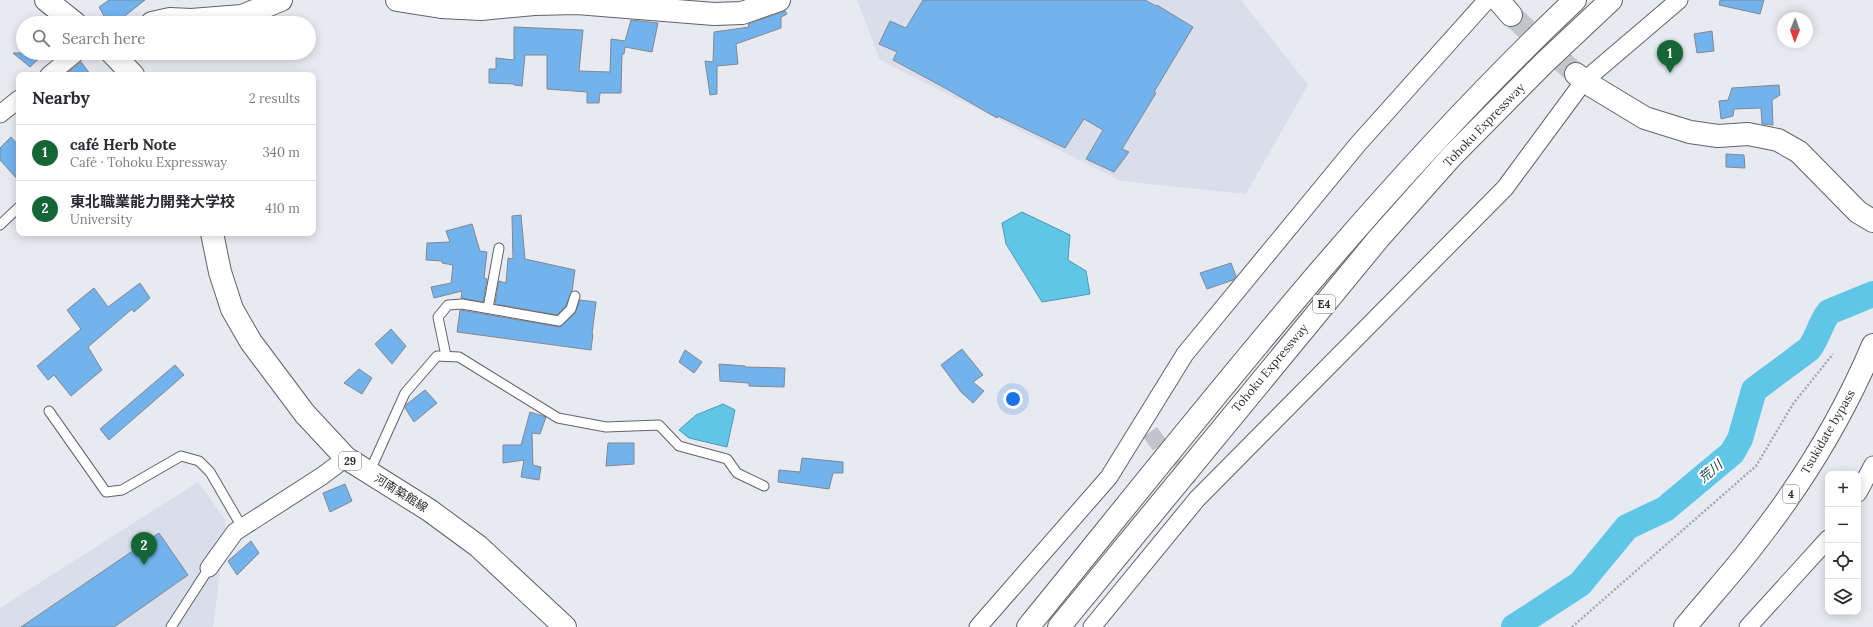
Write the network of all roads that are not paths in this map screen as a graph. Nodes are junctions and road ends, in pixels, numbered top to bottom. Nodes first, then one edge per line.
1 (46, 0) edge
2 (281, 0) edge
3 (397, 0) edge
4 (777, 0) edge
5 (1488, 0) edge
6 (1575, 0) edge
7 (1611, 0) edge
8 (1680, 0) edge
9 (65, 16) edge
10 (242, 16) edge
11 (67, 60) edge
12 (120, 60) edge
13 (53, 72) edge
14 (130, 72) edge
15 (1580, 77) junction
16 (16, 210) edge
17 (1873, 222) edge
18 (0, 225) edge
19 (213, 236) edge
20 (499, 248) dead end
21 (575, 296) dead end
22 (488, 308) junction
23 (1873, 345) edge
24 (446, 356) junction
25 (49, 411) dead end
26 (346, 458) junction
27 (1873, 465) edge
28 (369, 473) junction
29 (764, 486) dead end
30 (1861, 487) edge
31 (242, 527) junction
32 (1825, 542) edge
33 (209, 568) joint
34 (171, 627) edge
35 (565, 627) edge
36 (978, 627) edge
37 (1028, 627) edge
38 (1059, 627) edge
39 (1092, 627) edge
40 (1685, 627) edge
41 (1748, 627) edge

1 - 9 main road
2 - 10 main road
3 - 4 main road
5 - 36 street
6 - 37 main road, Tohoku Expressway / E4
7 - 38 main road, Tohoku Expressway / E4
8 - 15 street
11 - 13 street
12 - 14 main road
15 - 17 main road
15 - 39 street
16 - 18 lane
19 - 26 main road, 河南築館線 / 29
20 - 22 lane
21 - 22 lane
22 - 24 lane
23 - 40 main road, Tsukidate bypass / 4
24 - 28 lane
24 - 29 lane
25 - 31 lane
26 - 28 main road, 河南築館線 / 29
26 - 31 street
27 - 30 street
28 - 35 main road, 河南築館線 / 29
31 - 33 street
32 - 41 street
33 - 34 lane

